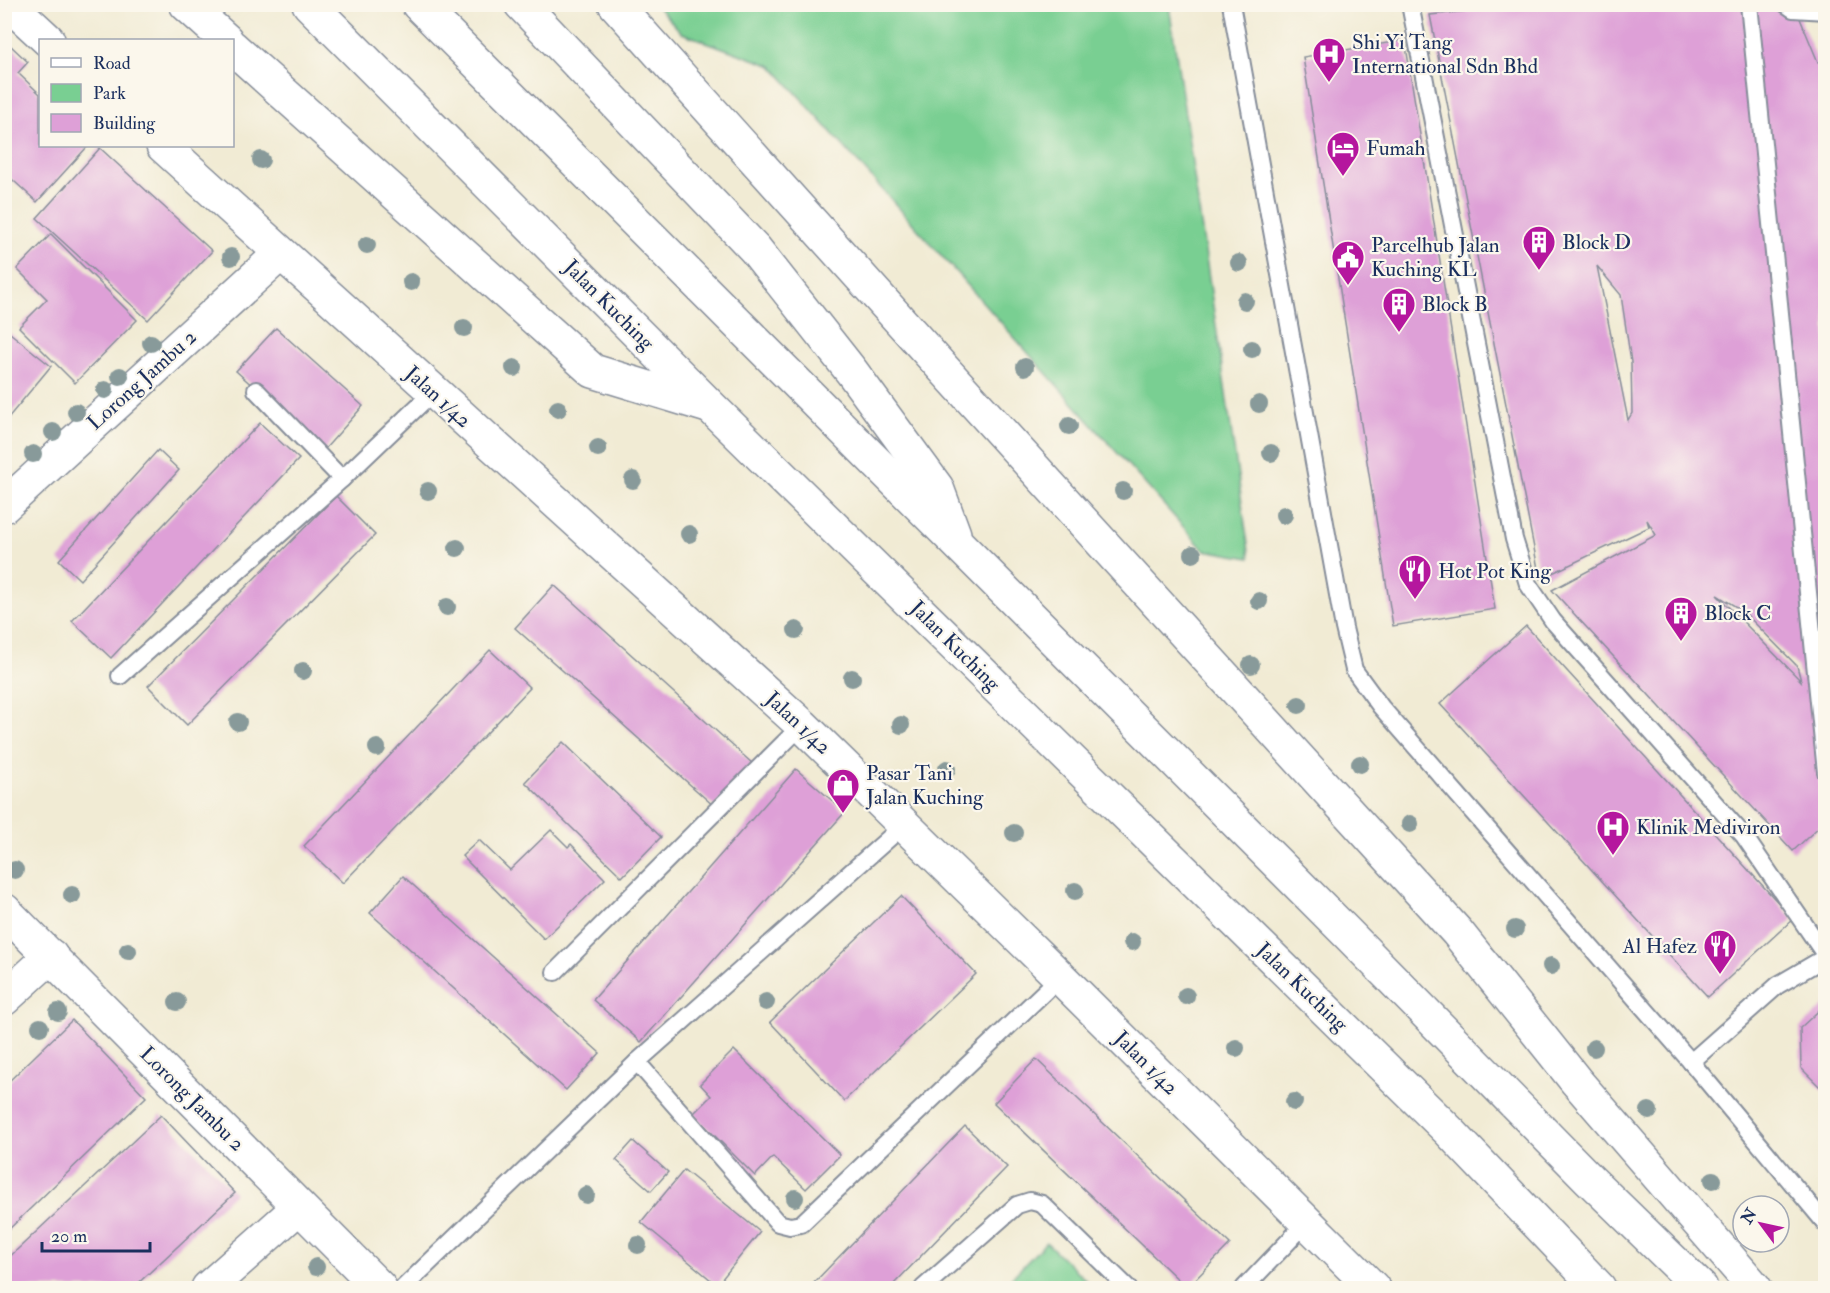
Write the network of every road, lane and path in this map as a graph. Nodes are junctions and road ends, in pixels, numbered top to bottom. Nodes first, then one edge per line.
1 (9, 4) edge
2 (186, 4) edge
3 (309, 4) edge
4 (521, 4) edge
5 (615, 4) edge
6 (1231, 4) edge
7 (1410, 4) edge
8 (1749, 4) edge
9 (1786, 4) edge
10 (422, 9) edge
11 (1826, 11) edge
12 (47, 39) edge
13 (225, 39) edge
14 (234, 48) edge
15 (164, 147) edge
16 (280, 254) junction
17 (256, 390) dead end
18 (433, 392) junction
19 (712, 408) junction
20 (342, 479) junction
21 (4, 506) edge
22 (957, 544) junction
23 (120, 676) dead end
24 (802, 725) junction
25 (1826, 772) edge
26 (905, 824) junction
27 (4, 910) edge
28 (51, 956) junction
29 (1826, 957) edge
30 (555, 972) dead end
31 (1060, 977) junction
32 (4, 999) edge
33 (637, 1062) junction
34 (1691, 1062) junction
35 (299, 1207) junction
36 (1306, 1222) junction
37 (1826, 1224) edge
38 (208, 1288) edge
39 (380, 1288) edge
40 (403, 1288) edge
41 (923, 1288) edge
42 (1128, 1288) edge
43 (1244, 1288) edge
44 (1373, 1288) edge
45 (1599, 1288) edge
46 (1701, 1288) edge
47 (1755, 1288) edge

1 - 12 main road
2 - 13 main road
3 - 19 main road, Jalan Kuching
4 - 22 main road
5 - 47 main road
6 - 34 lane
7 - 29 lane
8 - 25 lane
9 - 11 lane
10 - 22 main road
14 - 19 main road
15 - 16 main road, Jalan 1/42
16 - 18 main road, Jalan 1/42
16 - 21 main road, Lorong Jambu 2
17 - 20 lane
18 - 20 lane
18 - 24 main road, Jalan 1/42
19 - 45 main road, Jalan Kuching
20 - 23 lane
22 - 46 main road
24 - 26 main road, Jalan 1/42
24 - 30 lane
26 - 31 main road, Jalan 1/42
26 - 33 lane
27 - 28 main road, Lorong Jambu 2
28 - 32 main road
28 - 35 main road, Lorong Jambu 2
29 - 34 lane
31 - 33 lane
31 - 36 main road, Jalan 1/42
33 - 40 lane
34 - 37 lane
35 - 38 main road
35 - 39 main road, Lorong Jambu 2
36 - 43 lane
36 - 44 main road, Jalan 1/42
41 - 42 lane

